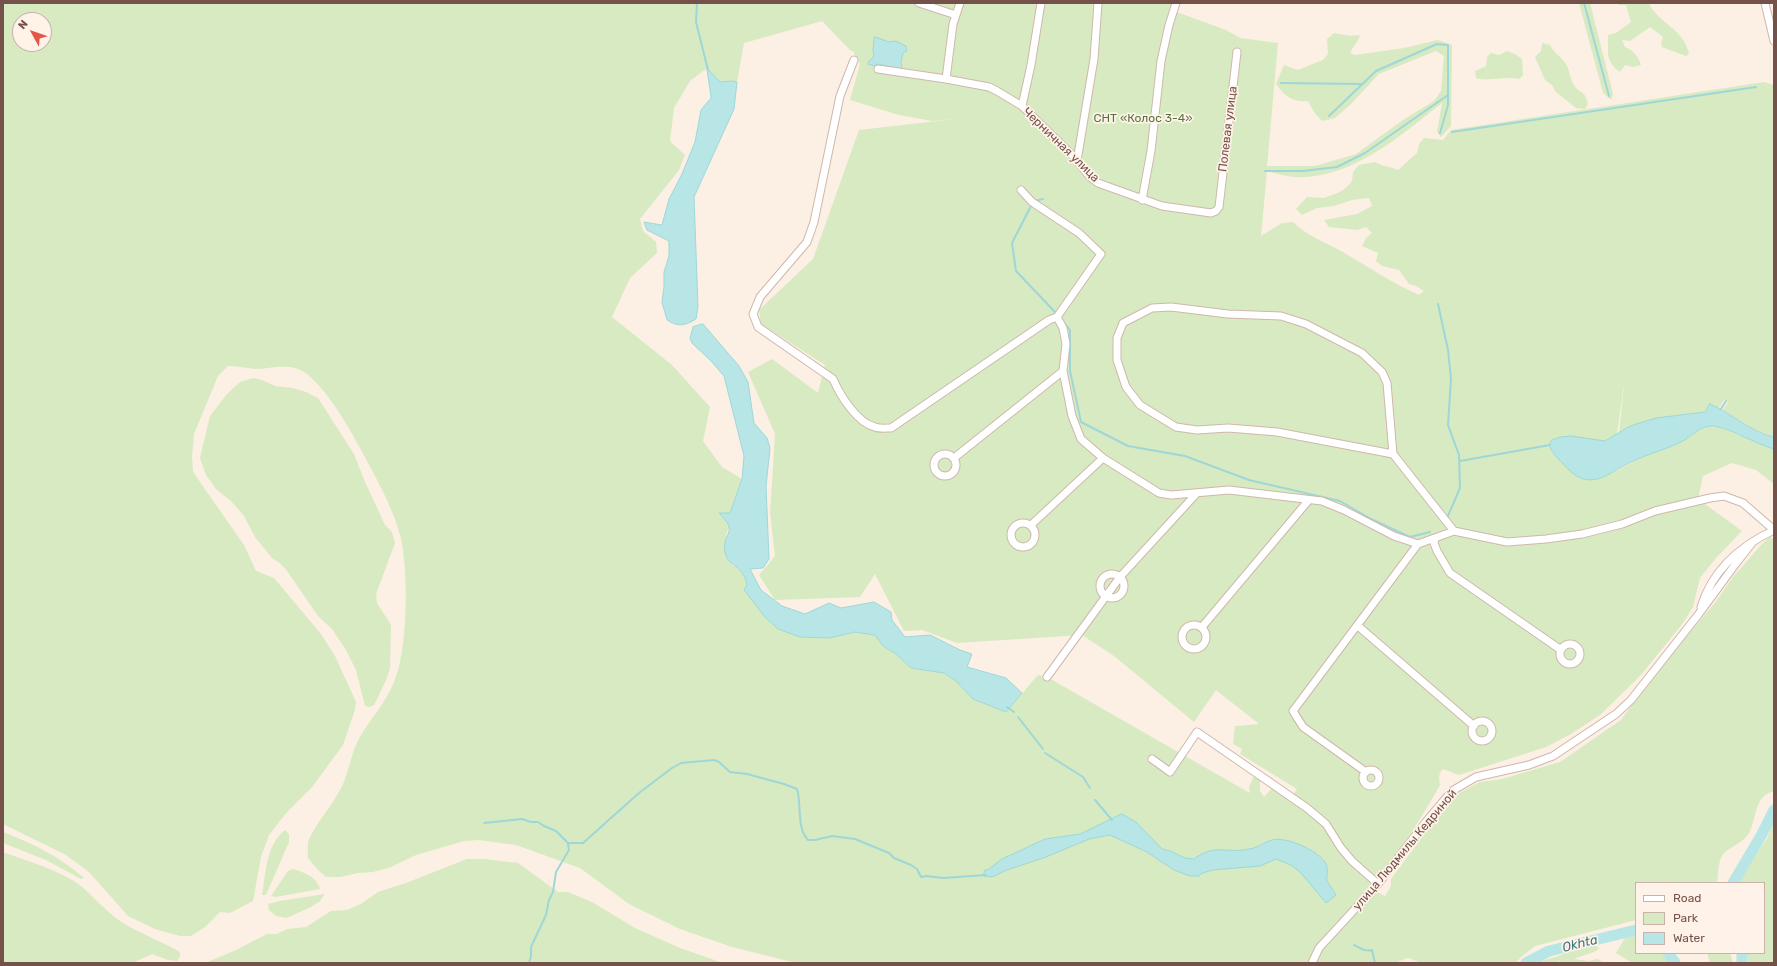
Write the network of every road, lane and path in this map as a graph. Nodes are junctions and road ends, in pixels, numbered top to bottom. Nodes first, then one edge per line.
1 (919, 3) edge
2 (960, 3) edge
3 (1041, 3) edge
4 (1098, 3) edge
5 (1176, 3) edge
6 (1765, 3) edge
7 (956, 15) junction
8 (1774, 41) edge
9 (1237, 52) dead end
10 (854, 60) dead end
11 (878, 69) dead end
12 (946, 79) junction
13 (1022, 106) junction
14 (1078, 161) junction
15 (1021, 190) dead end
16 (1142, 200) junction
17 (1219, 207) joint
18 (1058, 316) junction
19 (1063, 371) junction
20 (1393, 454) junction
21 (954, 458) dead end
22 (1103, 458) junction
23 (1197, 493) junction
24 (1308, 501) junction
25 (1031, 525) dead end
26 (1774, 530) edge
27 (1454, 531) junction
28 (1435, 538) junction
29 (1418, 544) junction
30 (1120, 577) junction
31 (1106, 596) junction
32 (1358, 626) junction
33 (1202, 627) dead end
34 (1561, 650) dead end
35 (1047, 677) dead end
36 (1474, 726) dead end
37 (1152, 759) dead end
38 (1366, 772) dead end
39 (1378, 884) junction
40 (1312, 963) edge

1 - 7 street
2 - 7 street
3 - 13 street
4 - 14 street
5 - 16 street
6 - 8 street
7 - 12 street
9 - 17 street, Полевая улица
10 - 18 street
11 - 12 street, Черничная улица
12 - 13 street, Черничная улица
13 - 14 street, Черничная улица
14 - 16 street, Черничная улица
15 - 18 street
16 - 17 street, Черничная улица
18 - 19 street
19 - 21 street
19 - 22 street
20 - 20 street
20 - 27 street
22 - 23 street
22 - 25 street
23 - 24 street
23 - 30 street
24 - 29 street
24 - 33 street
26 - 27 street
26 - 39 street, улица Людмилы Кедриной
27 - 28 street
28 - 29 street
28 - 34 street
29 - 32 street
30 - 31 street
30 - 31 street
30 - 31 street
31 - 35 street
32 - 36 street
32 - 38 street
37 - 39 street
39 - 40 street, улица Людмилы Кедриной

